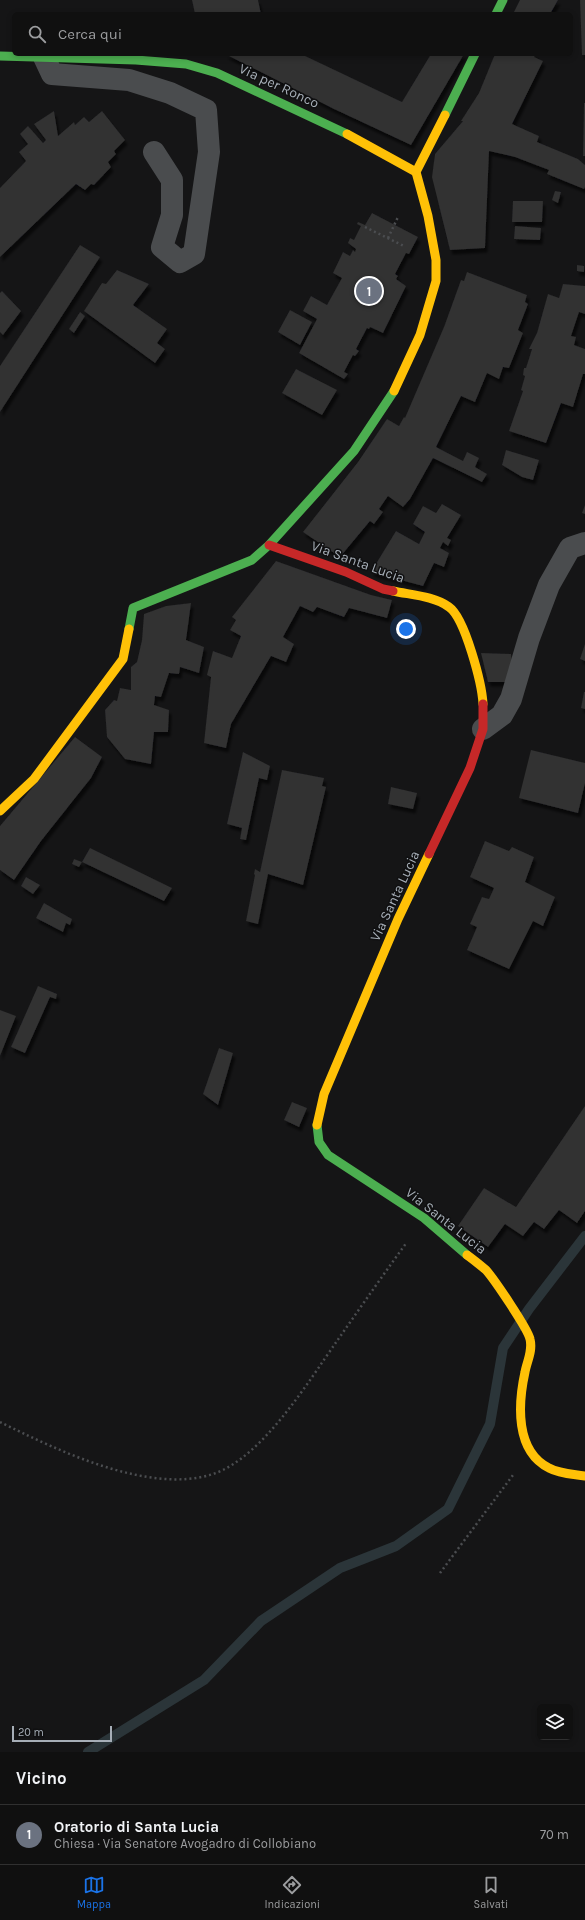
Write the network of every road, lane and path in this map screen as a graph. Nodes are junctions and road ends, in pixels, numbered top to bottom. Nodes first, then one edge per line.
1 (503, 0) edge
2 (497, 12) edge
3 (0, 56) edge
4 (474, 56) edge
5 (44, 57) junction
6 (154, 152) dead end
7 (416, 172) junction
8 (395, 225) dead end
9 (365, 227) dead end
10 (388, 238) junction
11 (405, 247) dead end
12 (585, 543) edge
13 (269, 545) junction
14 (483, 728) junction
15 (0, 811) edge
16 (424, 1218) junction
17 (0, 1422) edge
18 (529, 1447) junction
19 (585, 1476) edge
20 (440, 1572) dead end

1 - 2 street
3 - 5 street, Via per Ronco
4 - 7 street
5 - 6 street
5 - 7 street, Via per Ronco
7 - 13 street
8 - 10 path
9 - 10 path
10 - 11 path
12 - 14 street
13 - 14 street, Via Santa Lucia
13 - 15 street
14 - 16 street, Via Santa Lucia
16 - 17 path
16 - 18 street, Via Santa Lucia
18 - 19 street
18 - 20 path

